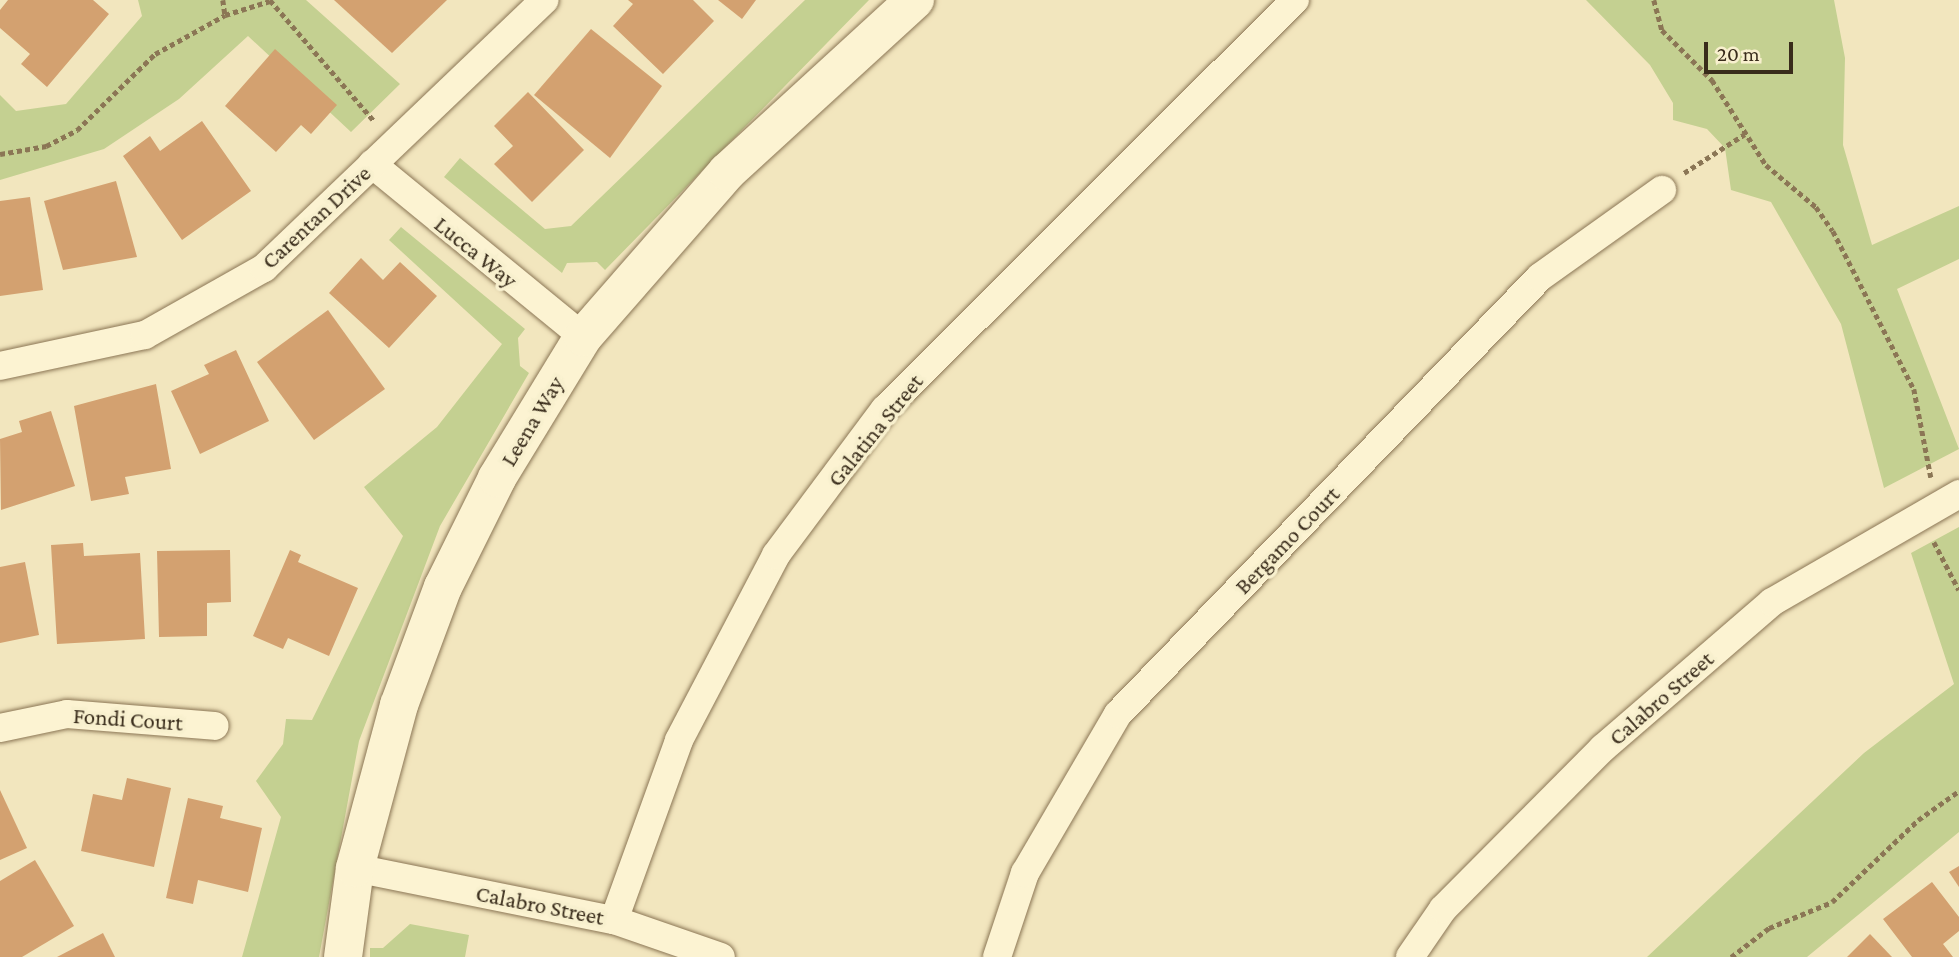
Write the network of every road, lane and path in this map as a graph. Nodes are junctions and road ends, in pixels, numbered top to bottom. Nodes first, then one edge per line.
1 (223, 0) edge
2 (270, 0) edge
3 (544, 0) edge
4 (915, 0) edge
5 (1294, 0) edge
6 (1654, 0) edge
7 (225, 15) junction
8 (1745, 134) junction
9 (398, 140) junction
10 (0, 154) edge
11 (372, 164) junction
12 (1662, 190) joint
13 (583, 337) junction
14 (0, 366) edge
15 (1959, 494) edge
16 (1933, 507) junction
17 (1959, 590) edge
18 (215, 726) dead end
19 (0, 728) edge
20 (1959, 791) edge
21 (355, 869) junction
22 (614, 920) junction
23 (343, 957) edge
24 (721, 957) edge
25 (997, 957) edge
26 (1410, 957) edge
27 (1731, 957) edge

1 - 7 path
2 - 7 path
2 - 9 path
3 - 9 street, Carentan Drive
4 - 13 street, Leena Way
5 - 22 street, Galatina Street
6 - 8 path
7 - 10 path
8 - 12 path
8 - 16 path
9 - 11 street, Carentan Drive
11 - 13 street, Lucca Way
11 - 14 street, Carentan Drive
12 - 25 street, Bergamo Court
13 - 21 street, Leena Way
15 - 16 street, Calabro Street
16 - 17 path
16 - 26 street, Calabro Street
18 - 19 street, Fondi Court
20 - 27 path
21 - 22 street, Calabro Street
21 - 23 street, Leena Way
22 - 24 street, Calabro Street

